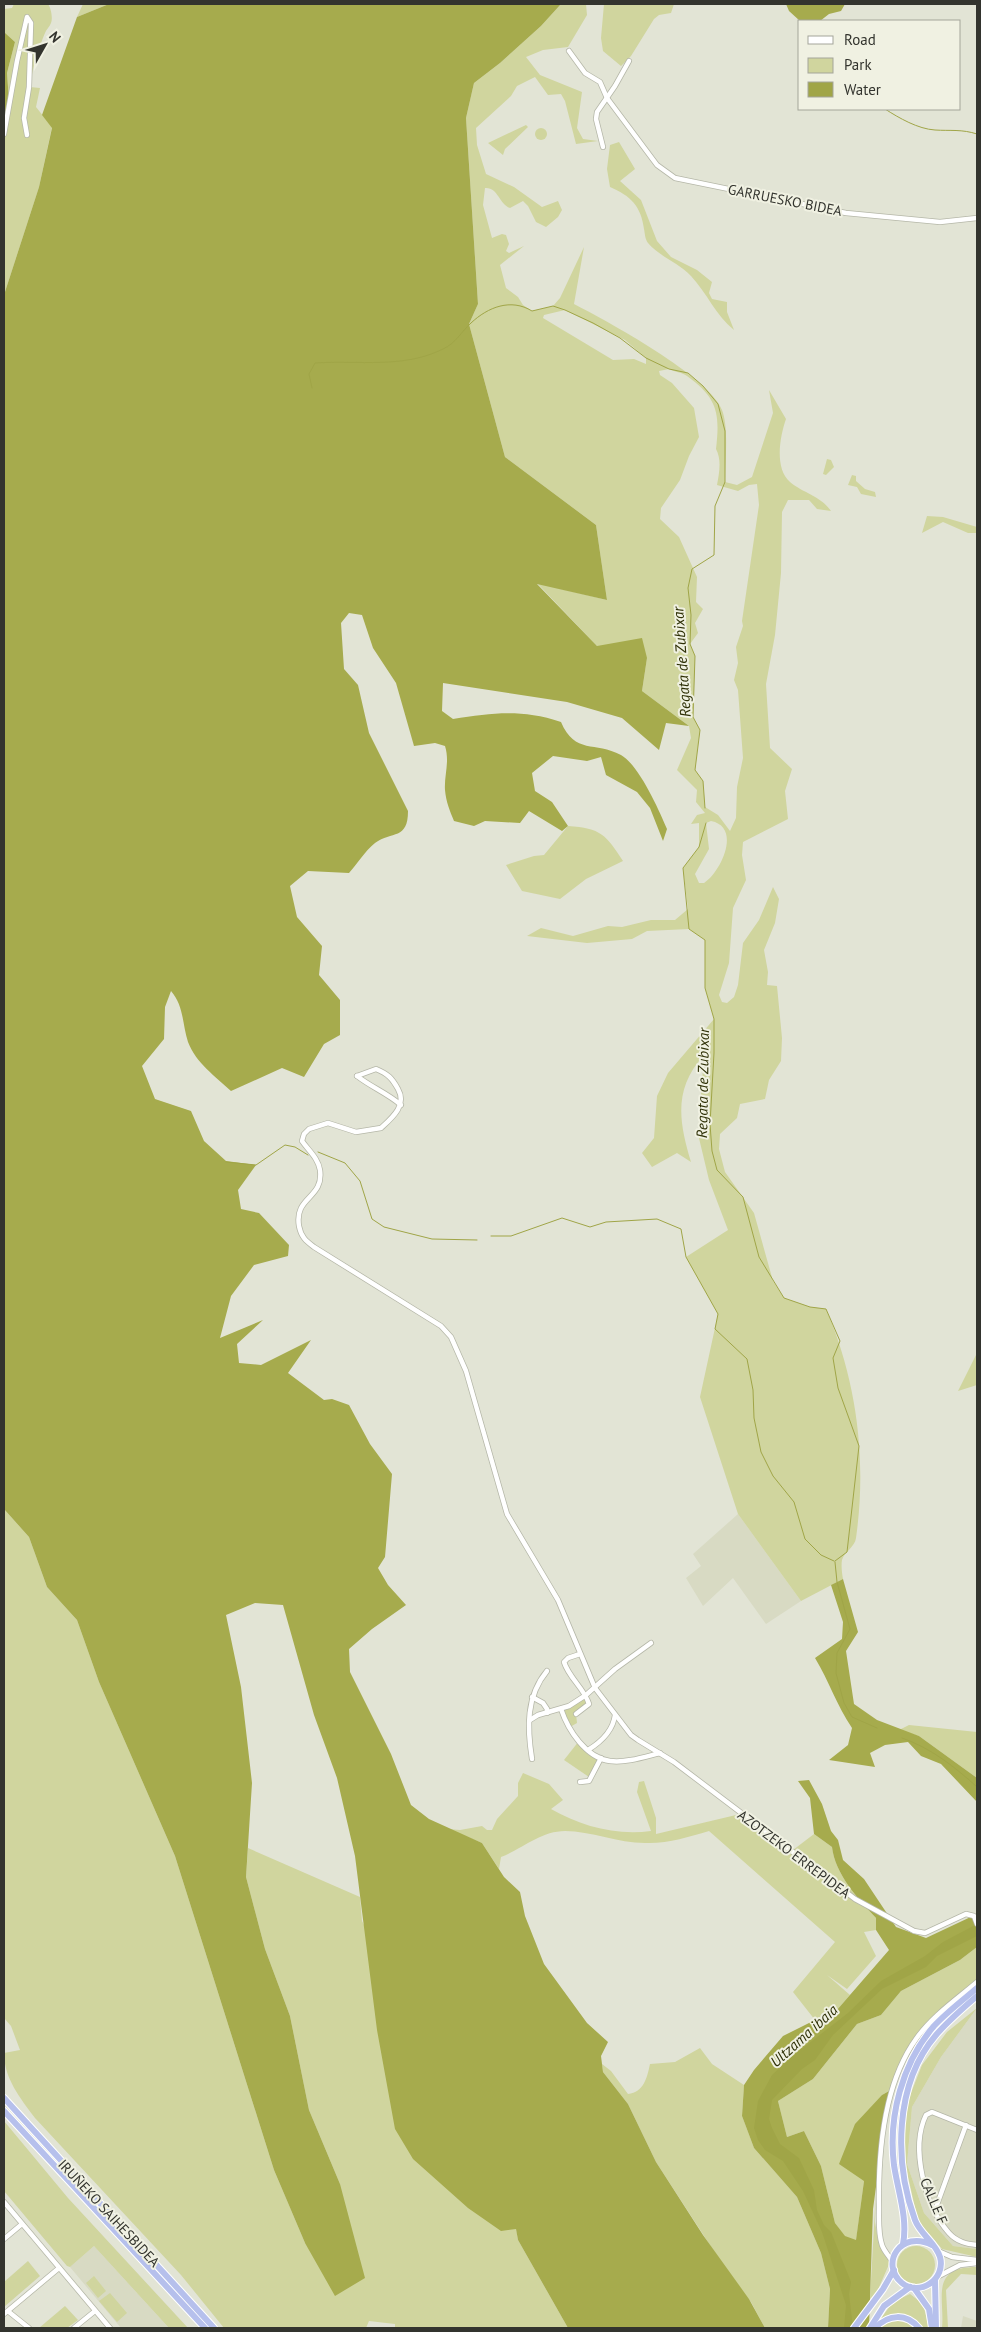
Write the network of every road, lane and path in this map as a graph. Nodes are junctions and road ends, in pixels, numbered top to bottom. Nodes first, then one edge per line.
1 (569, 51) dead end
2 (629, 61) dead end
3 (607, 98) junction
4 (4, 134) edge
5 (27, 135) dead end
6 (603, 147) dead end
7 (977, 218) edge
8 (401, 1105) junction
9 (651, 1643) dead end
10 (580, 1654) junction
11 (547, 1671) dead end
12 (595, 1688) junction
13 (586, 1695) junction
14 (532, 1697) junction
15 (561, 1709) junction
16 (547, 1713) junction
17 (576, 1714) dead end
18 (615, 1715) junction
19 (530, 1720) junction
20 (588, 1750) junction
21 (660, 1753) junction
22 (532, 1758) dead end
23 (602, 1758) junction
24 (580, 1782) dead end
25 (977, 1924) edge
26 (977, 1982) edge
27 (977, 1988) edge
28 (977, 1996) edge
29 (977, 2002) edge
30 (940, 2031) junction
31 (4, 2098) edge
32 (4, 2111) edge
33 (966, 2125) junction
34 (977, 2130) edge
35 (4, 2202) edge
36 (935, 2210) junction
37 (22, 2224) junction
38 (977, 2238) edge
39 (4, 2239) edge
40 (903, 2244) junction
41 (932, 2245) junction
42 (976, 2245) edge
43 (882, 2246) junction
44 (896, 2251) junction
45 (938, 2251) junction
46 (893, 2261) junction
47 (976, 2261) edge
48 (59, 2268) junction
49 (894, 2270) junction
50 (936, 2279) junction
51 (912, 2288) junction
52 (5, 2311) edge
53 (95, 2311) junction
54 (29, 2328) edge
55 (74, 2328) edge
56 (110, 2328) edge
57 (205, 2328) edge
58 (214, 2328) edge
59 (854, 2328) edge
60 (870, 2328) edge
61 (875, 2328) edge
62 (919, 2328) edge
63 (932, 2328) edge
64 (936, 2328) edge

1 - 3 street, GARRUESKO BIDEA
2 - 3 street
3 - 6 street
3 - 7 street, GARRUESKO BIDEA
4 - 5 street
8 - 8 street
8 - 10 street, AZOTZEKO ERREPIDEA
9 - 12 street
10 - 12 street, AZOTZEKO ERREPIDEA
10 - 13 street
11 - 14 street
12 - 13 street
12 - 18 street, AZOTZEKO ERREPIDEA
13 - 15 street
13 - 17 street
14 - 16 street
14 - 19 street
15 - 16 street
15 - 20 street
16 - 19 street
18 - 20 street
18 - 21 street, AZOTZEKO ERREPIDEA
19 - 22 street
20 - 23 street
21 - 23 street
21 - 25 street, AZOTZEKO ERREPIDEA
23 - 24 street
26 - 43 street
27 - 40 highway
28 - 30 highway
29 - 30 highway
30 - 41 highway
31 - 58 highway, IRUÑEKO SAIHESBIDEA
32 - 57 highway, IRUÑEKO SAIHESBIDEA
33 - 34 street
33 - 36 street
33 - 36 street, CALLE F
35 - 37 street
36 - 42 street, CALLE F
37 - 39 street
37 - 48 street
38 - 42 street
40 - 41 highway
40 - 44 highway
41 - 45 highway
43 - 44 street
43 - 46 street
44 - 46 highway
45 - 47 street
45 - 50 highway
46 - 49 highway
47 - 50 street
48 - 52 street
48 - 53 street
49 - 51 highway
49 - 59 highway
50 - 51 highway
50 - 64 highway
51 - 60 highway
51 - 63 highway
52 - 54 street
53 - 55 street
53 - 56 street
61 - 62 highway

